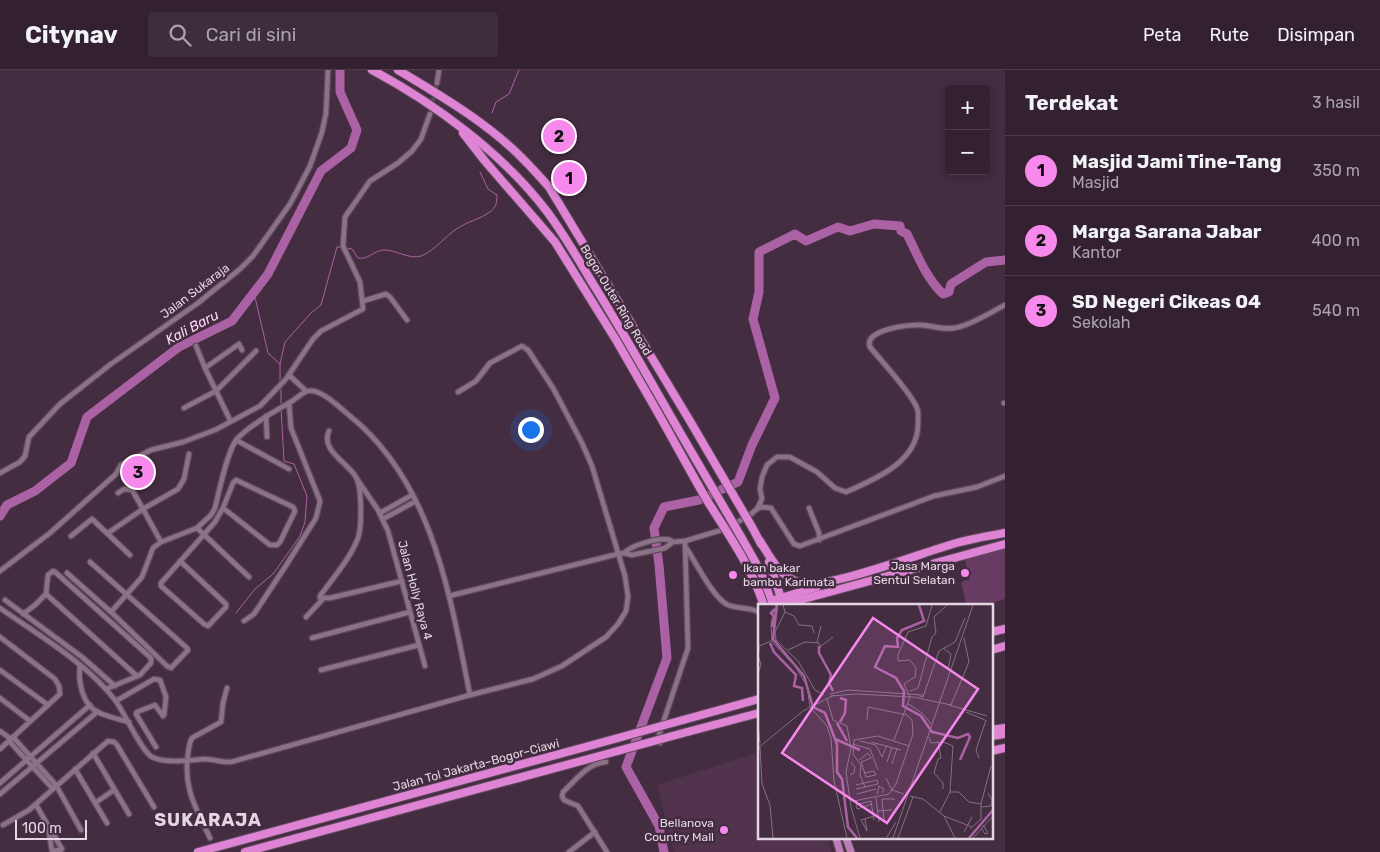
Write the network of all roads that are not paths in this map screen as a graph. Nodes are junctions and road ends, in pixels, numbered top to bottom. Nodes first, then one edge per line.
1 (328, 70) edge
2 (372, 70) edge
3 (398, 70) edge
4 (439, 70) edge
5 (437, 83) tunnel mouth
6 (430, 114) tunnel mouth
7 (456, 124) junction
8 (363, 301) junction
9 (1005, 304) edge
10 (407, 320) dead end
11 (196, 346) dead end
12 (242, 350) dead end
13 (256, 351) dead end
14 (205, 368) junction
15 (287, 377) junction
16 (216, 391) junction
17 (306, 391) junction
18 (458, 392) dead end
19 (286, 404) junction
20 (184, 408) dead end
21 (266, 416) junction
22 (230, 420) junction
23 (329, 431) dead end
24 (267, 437) dead end
25 (236, 440) junction
26 (189, 454) dead end
27 (121, 465) junction
28 (289, 469) dead end
29 (0, 473) edge
30 (1005, 476) edge
31 (128, 478) dead end
32 (356, 478) junction
33 (118, 493) dead end
34 (412, 494) junction
35 (416, 500) junction
36 (223, 508) junction
37 (809, 508) dead end
38 (143, 509) junction
39 (757, 509) junction
40 (380, 513) junction
41 (383, 519) junction
42 (197, 528) junction
43 (1005, 533) edge
44 (108, 534) junction
45 (203, 535) junction
46 (71, 536) dead end
47 (819, 540) junction
48 (685, 541) junction
49 (760, 541) junction
50 (162, 542) junction
51 (673, 542) junction
52 (1005, 544) edge
53 (686, 548) junction
54 (624, 553) junction
55 (618, 554) junction
56 (130, 555) dead end
57 (180, 561) junction
58 (90, 562) dead end
59 (0, 571) edge
60 (68, 573) dead end
61 (249, 577) dead end
62 (848, 577) junction
63 (402, 581) junction
64 (46, 594) junction
65 (128, 594) junction
66 (449, 596) junction
67 (5, 600) dead end
68 (322, 600) junction
69 (799, 603) edge
70 (776, 604) edge
71 (0, 608) edge
72 (758, 611) edge
73 (111, 612) junction
74 (410, 612) junction
75 (23, 614) junction
76 (306, 617) dead end
77 (244, 621) dead end
78 (1005, 628) edge
79 (993, 632) edge
80 (0, 638) edge
81 (312, 638) dead end
82 (419, 644) junction
83 (1005, 646) edge
84 (992, 650) edge
85 (80, 666) junction
86 (425, 666) dead end
87 (0, 670) edge
88 (321, 670) dead end
89 (144, 672) junction
90 (137, 676) junction
91 (147, 682) junction
92 (115, 686) junction
93 (228, 688) dead end
94 (106, 689) junction
95 (470, 695) junction
96 (166, 697) junction
97 (0, 698) edge
98 (758, 698) edge
99 (116, 700) junction
100 (48, 705) junction
101 (90, 705) junction
102 (156, 705) junction
103 (96, 712) junction
104 (758, 713) edge
105 (30, 721) junction
106 (129, 722) junction
107 (1005, 728) edge
108 (992, 730) edge
109 (0, 732) edge
110 (1005, 734) edge
111 (992, 736) edge
112 (11, 739) junction
113 (660, 743) dead end
114 (156, 747) dead end
115 (1005, 748) edge
116 (0, 749) edge
117 (992, 751) edge
118 (93, 754) junction
119 (28, 758) junction
120 (187, 761) junction
121 (606, 762) dead end
122 (35, 765) junction
123 (75, 769) junction
124 (0, 783) edge
125 (54, 787) junction
126 (114, 790) junction
127 (0, 794) edge
128 (95, 803) junction
129 (36, 804) junction
130 (154, 807) dead end
131 (129, 814) dead end
132 (107, 823) dead end
133 (3, 824) dead end
134 (48, 826) junction
135 (81, 830) dead end
136 (595, 832) junction
137 (210, 838) dead end
138 (847, 840) edge
139 (572, 851) edge
140 (198, 852) edge
141 (245, 852) edge
142 (607, 852) edge
143 (851, 852) edge

1 - 29 street, Jalan Sukaraja
2 - 7 highway, Bogor Outer Ring Road
3 - 49 highway, Bogor Outer Ring Road, bridge
4 - 5 street
6 - 8 street
7 - 70 highway, bridge
7 - 70 highway, Bogor Outer Ring Road, bridge
8 - 10 street
8 - 15 street
9 - 39 street
11 - 14 street
12 - 14 street
13 - 16 street
14 - 16 street
15 - 17 street
15 - 22 street
16 - 20 street
16 - 22 street
17 - 19 street
17 - 34 street
18 - 55 street
19 - 21 street
19 - 77 street
21 - 24 street
21 - 25 street
22 - 27 street
23 - 32 street, Jalan Holly Raya 4
25 - 28 street
25 - 42 street
26 - 38 street
27 - 31 street
27 - 59 street
30 - 47 street
32 - 40 street, Jalan Holly Raya 4
32 - 68 street
33 - 38 street
34 - 35 street
34 - 40 street
35 - 41 street
35 - 66 street
36 - 36 street
36 - 45 street
37 - 47 street
38 - 44 street
38 - 50 street
39 - 47 street
39 - 48 street
40 - 41 street, Jalan Holly Raya 4
41 - 63 street, Jalan Holly Raya 4
42 - 45 street
42 - 50 street
43 - 62 highway
44 - 46 street
44 - 56 street
45 - 57 street
45 - 61 street
48 - 51 street
48 - 53 street
49 - 62 highway
49 - 70 highway, Bogor Outer Ring Road
50 - 65 street
51 - 54 street
51 - 54 street
52 - 69 highway
53 - 72 street
53 - 113 street
54 - 55 street
55 - 66 street
55 - 95 street
57 - 57 street
58 - 65 street
60 - 73 street
62 - 70 highway
63 - 68 street
63 - 74 street, Jalan Holly Raya 4
64 - 75 street
64 - 89 street
64 - 90 street
65 - 73 street
65 - 73 street
66 - 95 street
67 - 75 street
68 - 76 street
69 - 70 highway
71 - 85 street
74 - 81 street
74 - 82 street, Jalan Holly Raya 4
75 - 92 street
78 - 79 highway
80 - 100 street
82 - 86 street, Jalan Holly Raya 4
82 - 88 street
83 - 84 highway
85 - 94 street
85 - 101 street
87 - 100 street
89 - 90 street
89 - 91 street
90 - 92 street
91 - 96 street
91 - 99 street
92 - 94 street
93 - 120 street
94 - 99 street
95 - 120 street
96 - 102 street
96 - 102 street
97 - 105 street
98 - 140 highway, Jalan Tol Jakarta–Bogor–Ciawi, bridge
99 - 106 street
100 - 105 street
101 - 103 street
101 - 119 street
102 - 114 street
103 - 106 street
103 - 122 street
104 - 141 highway, Jalan Tol Jakarta–Bogor–Ciawi, bridge
105 - 112 street
106 - 120 street
107 - 108 highway
109 - 112 street
110 - 111 highway
112 - 116 street
112 - 119 street
115 - 117 highway
118 - 123 street
118 - 126 street
118 - 130 street
119 - 122 street
119 - 124 street
120 - 137 street
121 - 136 street
122 - 125 street
122 - 127 street
123 - 125 street
123 - 128 street
125 - 129 street
125 - 135 street
126 - 128 street
126 - 131 street
128 - 132 street
129 - 133 street
129 - 134 street
134 - 134 street
136 - 139 street
136 - 142 street
138 - 143 main road

